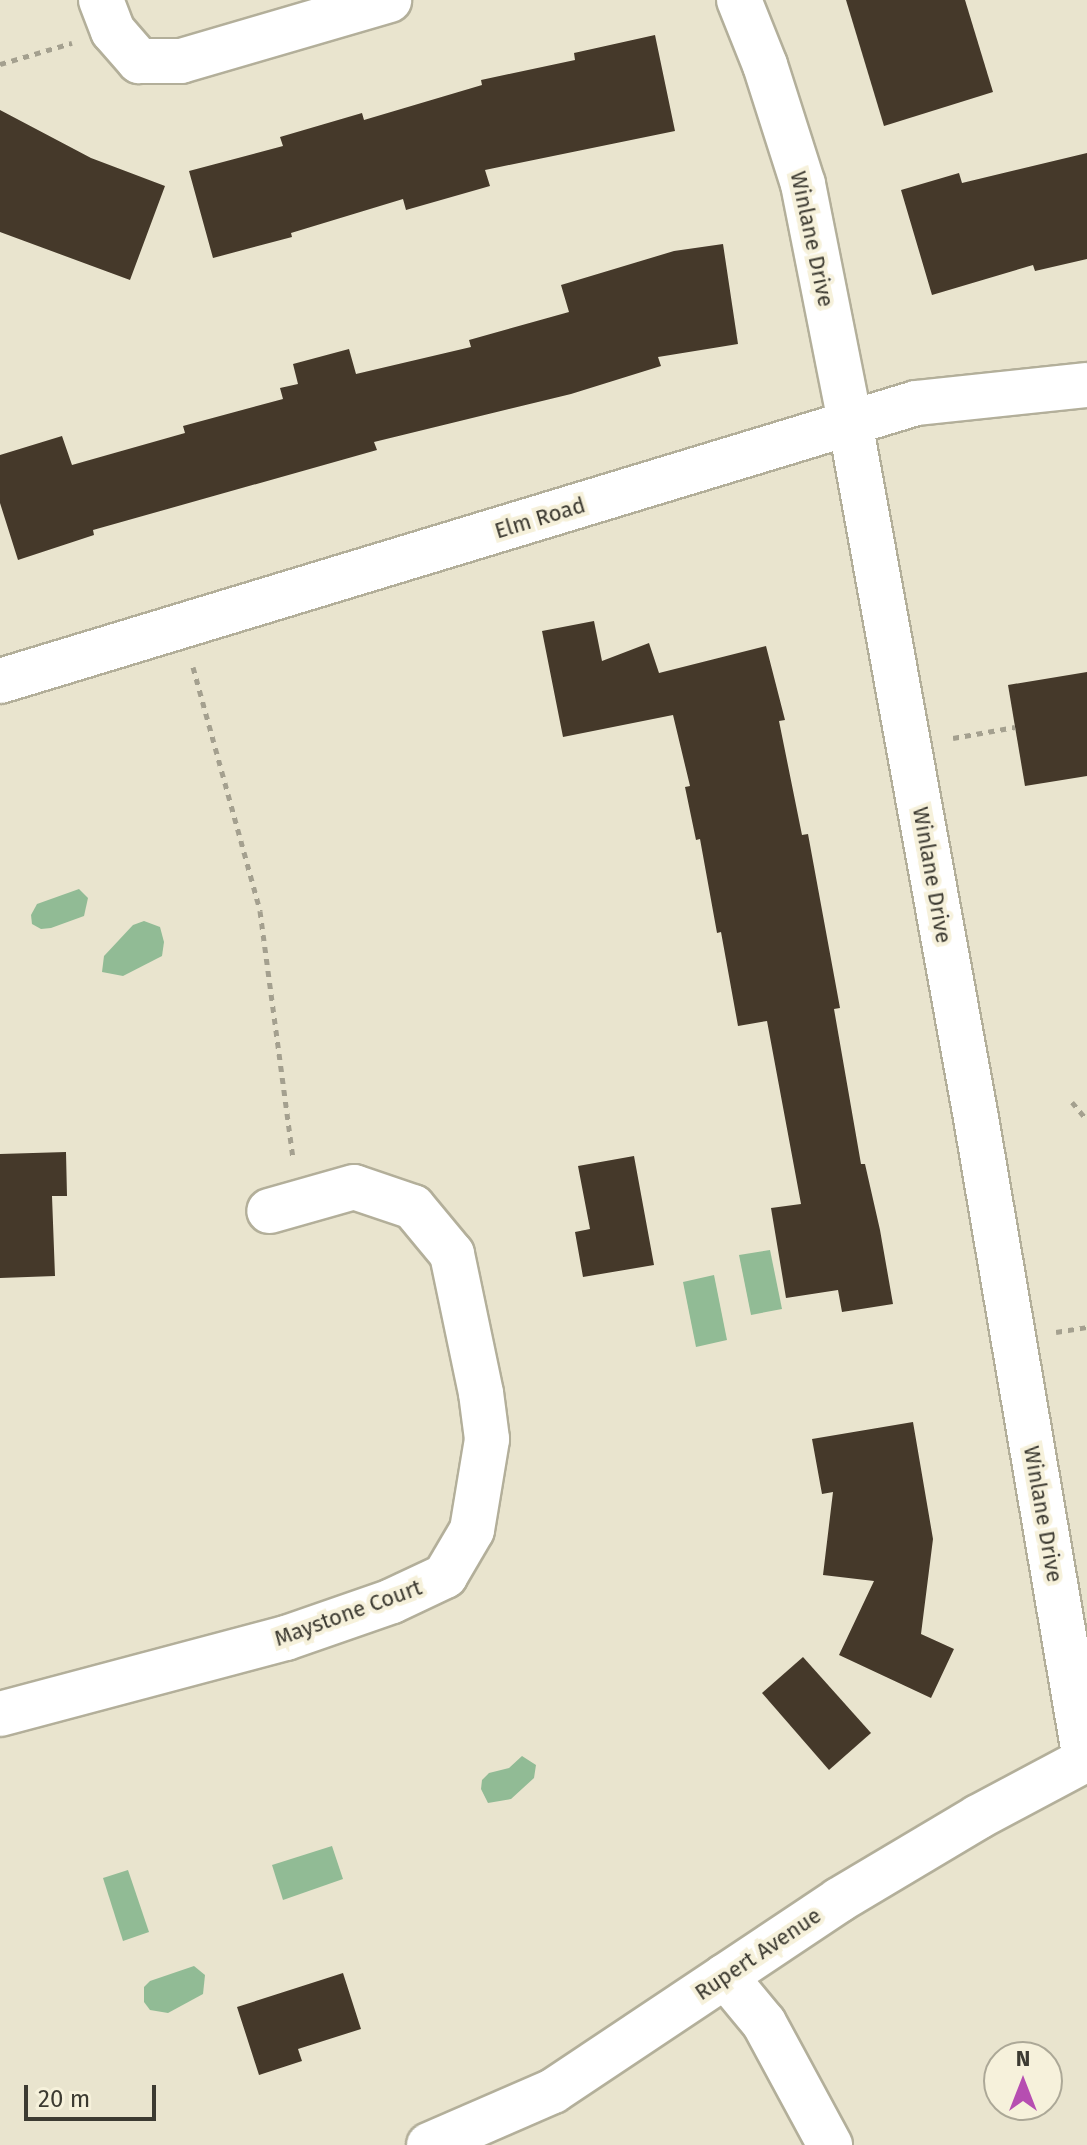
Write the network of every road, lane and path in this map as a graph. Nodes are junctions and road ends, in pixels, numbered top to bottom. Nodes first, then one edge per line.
1 (389, 0) edge
2 (739, 0) edge
3 (107, 16) edge
4 (0, 64) edge
5 (1087, 385) edge
6 (850, 422) junction
7 (183, 627) junction
8 (0, 681) edge
9 (1015, 727) dead end
10 (909, 747) junction
11 (1072, 1102) dead end
12 (1087, 1120) edge
13 (284, 1207) joint
14 (0, 1714) edge
15 (1086, 1760) edge
16 (725, 1976) junction
17 (429, 2145) edge
18 (830, 2145) edge

1 - 3 street
2 - 6 street, Winlane Drive
3 - 4 path
5 - 6 street, Elm Road
6 - 7 street, Elm Road
6 - 10 street, Winlane Drive
7 - 8 street, Elm Road
7 - 13 path
9 - 10 path
10 - 15 street, Winlane Drive
11 - 12 path
13 - 14 street, Maystone Court
15 - 16 street, Rupert Avenue
16 - 17 street, Rupert Avenue
16 - 18 street

